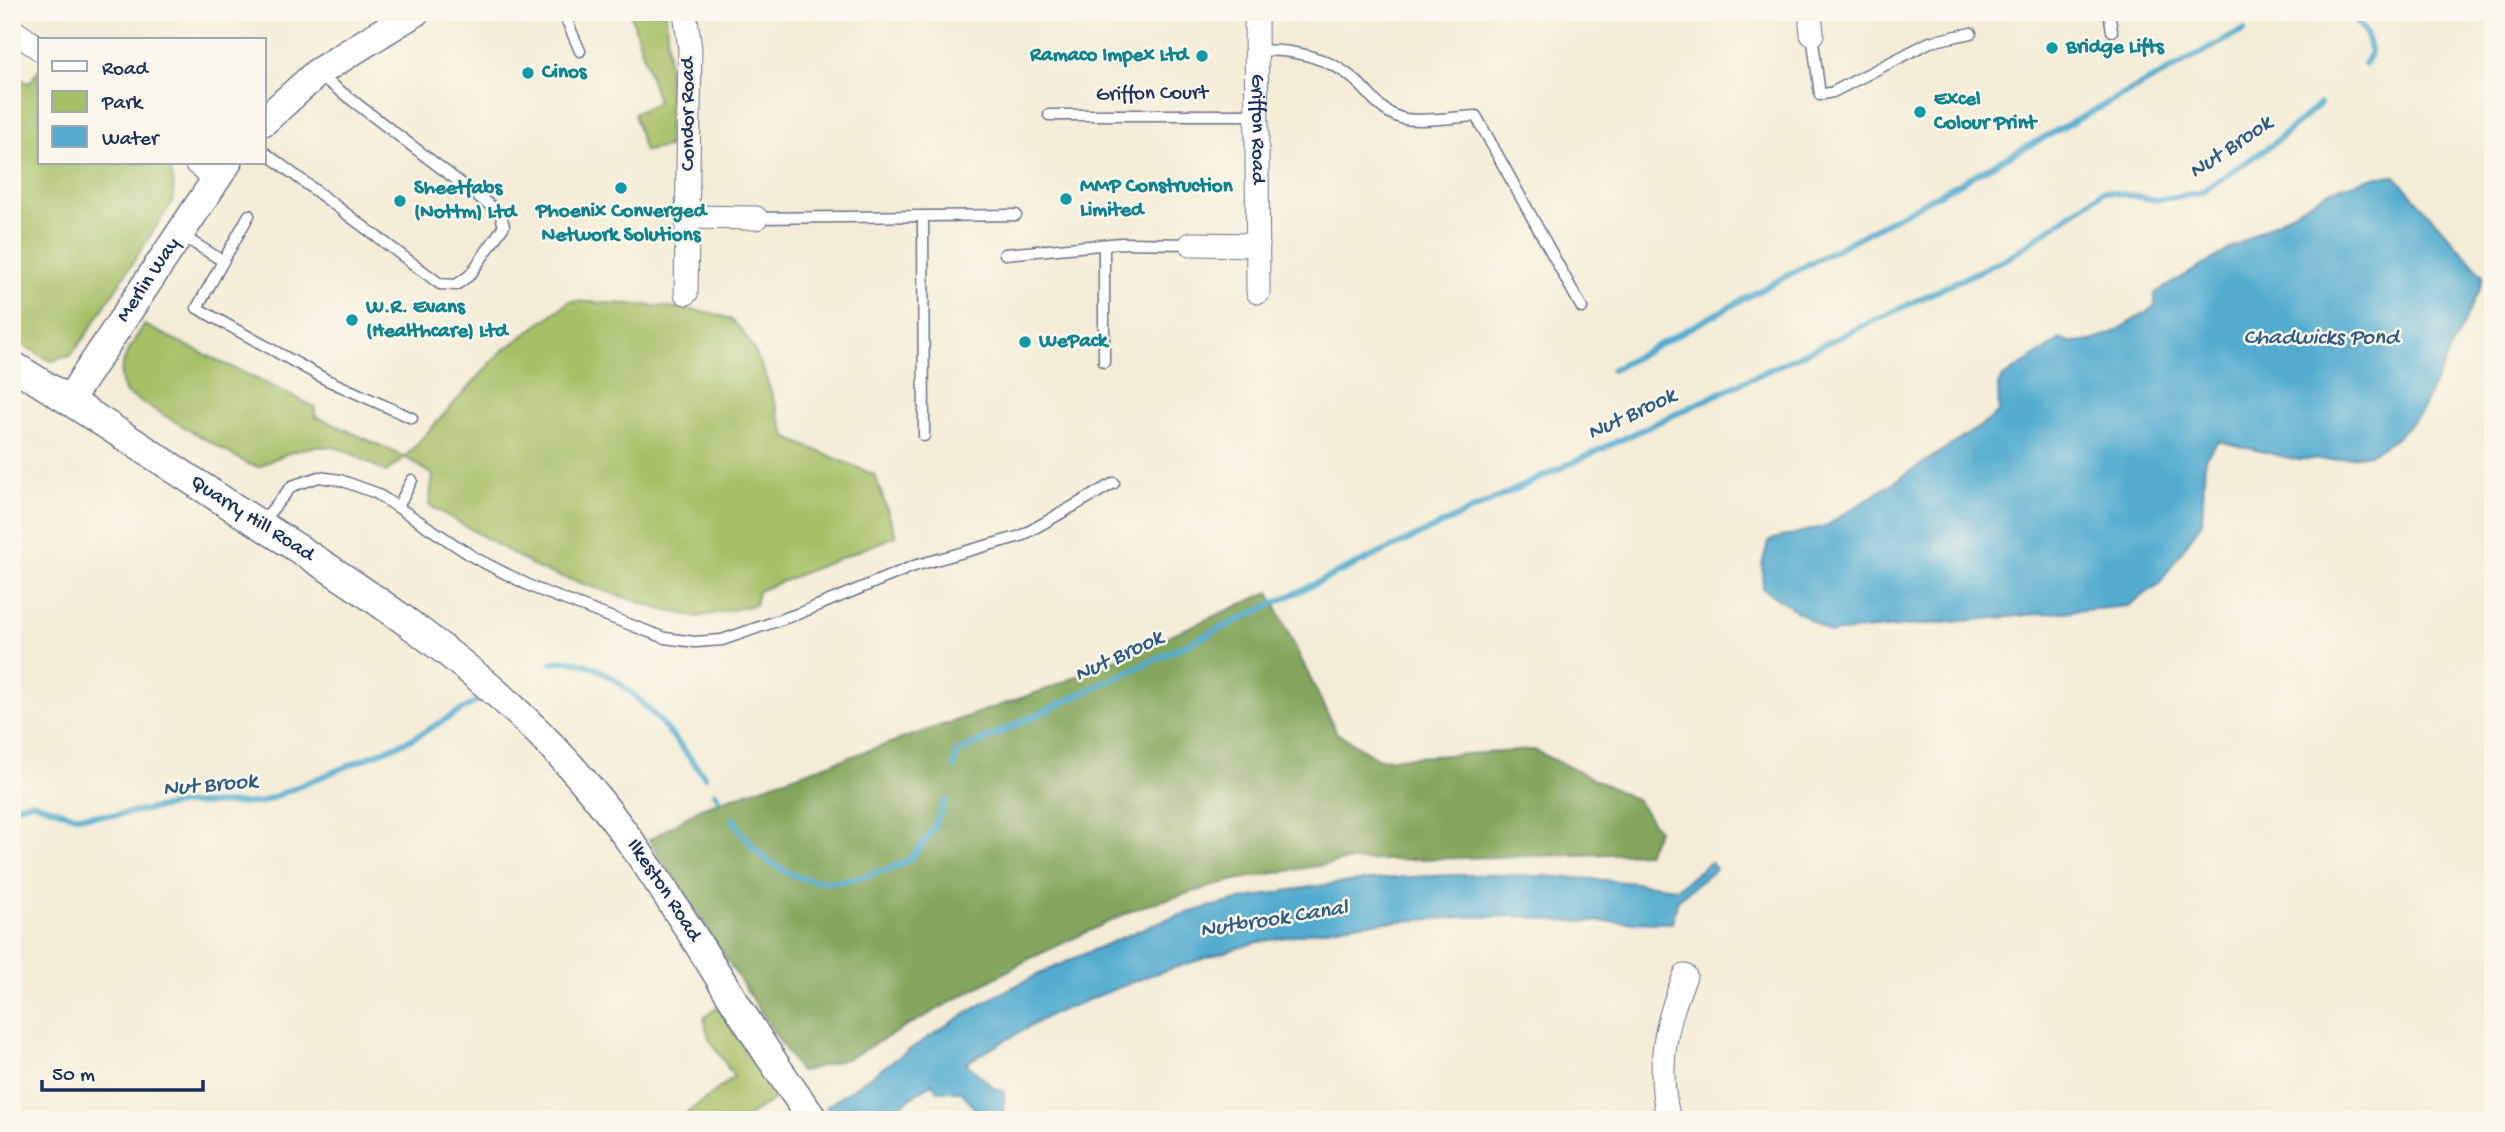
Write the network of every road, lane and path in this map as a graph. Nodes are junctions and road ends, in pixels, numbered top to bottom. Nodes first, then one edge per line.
1 (415, 12) edge
2 (563, 12) edge
3 (685, 12) edge
4 (1256, 12) edge
5 (2109, 12) edge
6 (1811, 23) edge
7 (12, 30) edge
8 (2112, 31) dead end
9 (1971, 33) dead end
10 (38, 48) edge
11 (580, 51) dead end
12 (1256, 51) junction
13 (317, 74) junction
14 (1049, 115) dead end
15 (1257, 115) junction
16 (266, 119) edge
17 (266, 154) edge
18 (213, 168) edge
19 (249, 215) dead end
20 (1016, 215) dead end
21 (689, 217) junction
22 (923, 217) junction
23 (757, 218) joint
24 (179, 234) junction
25 (1191, 244) joint
26 (1104, 245) junction
27 (1258, 245) junction
28 (1005, 254) dead end
29 (223, 261) junction
30 (1258, 292) dead end
31 (686, 293) dead end
32 (1581, 308) dead end
33 (1104, 362) dead end
34 (12, 365) edge
35 (69, 400) junction
36 (412, 418) dead end
37 (924, 436) dead end
38 (412, 480) dead end
39 (1114, 483) dead end
40 (398, 507) junction
41 (260, 524) junction
42 (486, 683) joint
43 (1685, 976) dead end
44 (808, 1111) edge
45 (1669, 1120) edge

1 - 13 street
2 - 11 lane
3 - 21 street, Condor Road
4 - 12 street, Griffon Road
5 - 8 lane
6 - 9 lane
7 - 10 street
12 - 15 street, Griffon Road
12 - 32 lane
13 - 16 street
13 - 17 lane
14 - 15 lane, Griffon Court
15 - 27 street, Griffon Road
18 - 24 street, Merlin Way
19 - 29 lane
20 - 22 lane
21 - 23 street
21 - 31 street, Condor Road
22 - 23 lane
22 - 37 lane
24 - 29 lane
24 - 35 street, Merlin Way
25 - 26 lane
25 - 27 street
26 - 28 lane
26 - 33 lane
27 - 30 street, Griffon Road
29 - 36 lane
34 - 35 street, Quarry Hill Road
35 - 41 street, Quarry Hill Road
38 - 40 lane
39 - 40 lane
40 - 41 lane
41 - 42 street, Quarry Hill Road
42 - 44 street, Ilkeston Road
43 - 45 street

